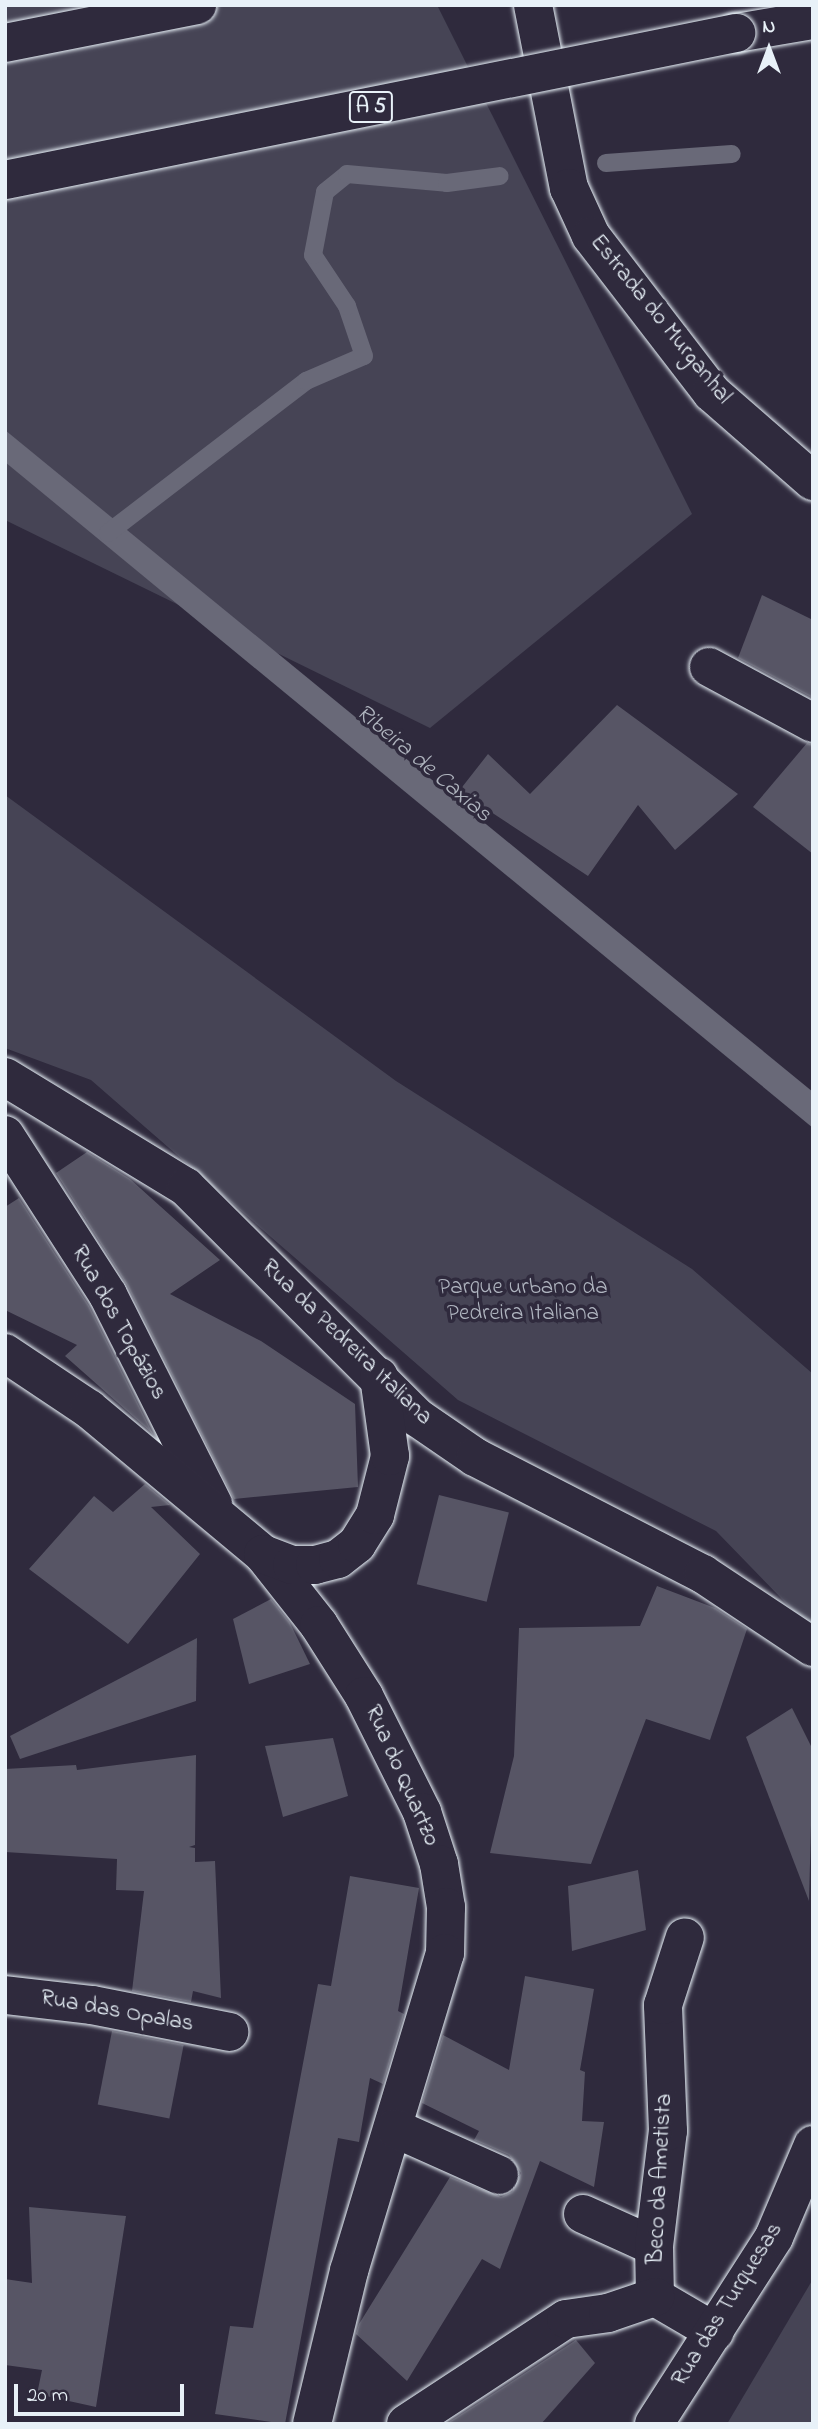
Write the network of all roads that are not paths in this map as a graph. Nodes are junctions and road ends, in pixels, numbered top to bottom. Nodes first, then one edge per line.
1 (197, 5) edge
2 (533, 5) edge
3 (813, 20) edge
4 (5, 43) edge
5 (5, 180) edge
6 (813, 481) edge
7 (709, 667) dead end
8 (813, 723) edge
9 (6, 1086) edge
10 (5, 1135) edge
11 (5, 1353) edge
12 (379, 1377) junction
13 (220, 1518) junction
14 (263, 1554) junction
15 (813, 1647) edge
16 (685, 1937) dead end
17 (5, 1995) edge
18 (229, 2032) dead end
19 (394, 2128) junction
20 (813, 2145) edge
21 (499, 2175) dead end
22 (583, 2214) dead end
23 (654, 2246) junction
24 (655, 2297) junction
25 (715, 2332) junction
26 (312, 2424) edge
27 (407, 2424) edge
28 (654, 2424) edge

1 - 4 main road
2 - 6 main road, Estrada do Murganhal
3 - 5 main road, A 5, bridge
7 - 8 main road
9 - 12 main road, Rua da Pedreira Italiana
10 - 13 main road, Rua dos Topázios
11 - 13 main road, Rua do Quartzo
12 - 14 main road
12 - 15 main road, Rua da Pedreira Italiana
13 - 14 main road, Rua do Quartzo
14 - 19 main road, Rua do Quartzo
16 - 23 main road, Beco da Ametista
17 - 18 main road, Rua das Opalas
19 - 21 main road
19 - 26 main road, Rua do Quartzo
20 - 25 main road, Rua das Turquesas
22 - 23 main road
23 - 24 main road, Beco da Ametista
24 - 25 main road
24 - 27 main road
25 - 28 main road, Rua das Turquesas

